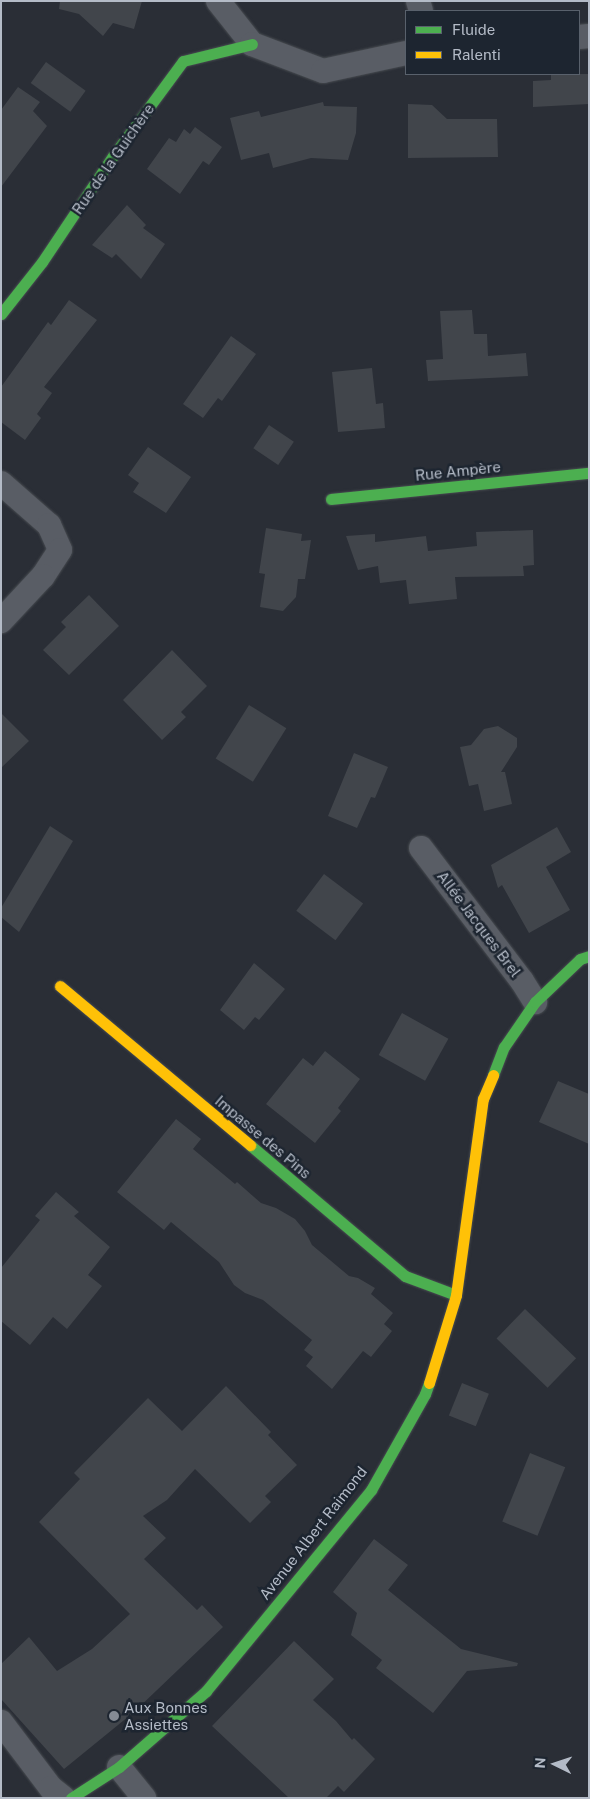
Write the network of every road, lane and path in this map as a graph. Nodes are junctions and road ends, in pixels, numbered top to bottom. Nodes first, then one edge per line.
1 (218, 1) edge
2 (252, 44) junction
3 (405, 53) edge
4 (1, 314) edge
5 (589, 473) edge
6 (1, 483) edge
7 (331, 499) dead end
8 (1, 621) edge
9 (421, 848) dead end
10 (589, 956) edge
11 (60, 986) dead end
12 (535, 1002) junction
13 (456, 1294) junction
14 (1, 1722) edge
15 (119, 1767) junction
16 (64, 1798) edge
17 (71, 1798) edge
18 (144, 1798) edge

1 - 2 street
2 - 3 street
2 - 4 street, Rue de la Guichère
5 - 7 street, Rue Ampère
6 - 8 street
9 - 12 street, Allée Jacques Brel
10 - 12 street, Avenue Albert Raimond
11 - 13 street, Impasse des Pins
12 - 13 street, Avenue Albert Raimond
13 - 15 street, Avenue Albert Raimond
14 - 16 street
15 - 17 street, Avenue Albert Raimond
15 - 18 street

